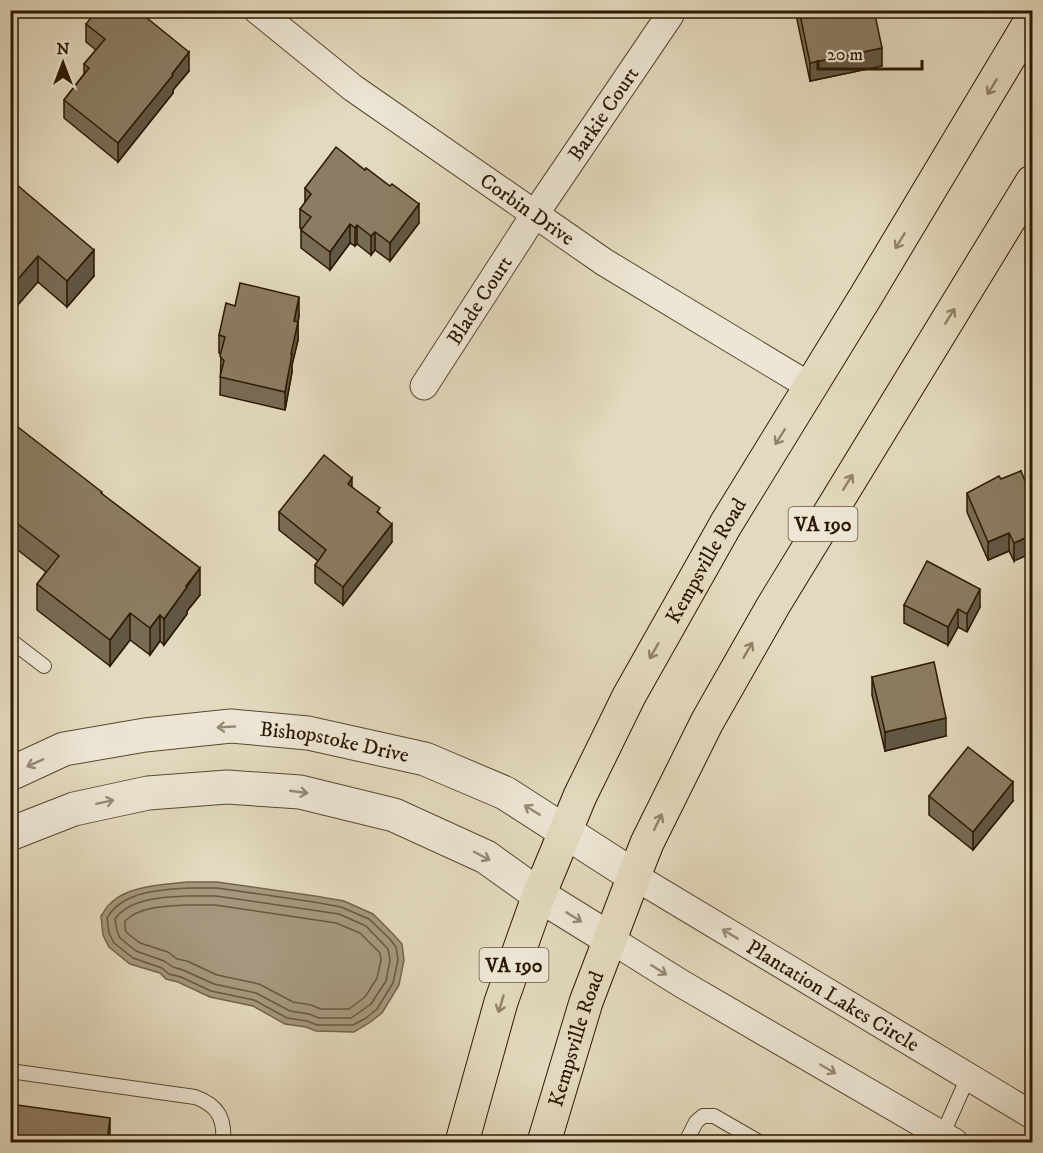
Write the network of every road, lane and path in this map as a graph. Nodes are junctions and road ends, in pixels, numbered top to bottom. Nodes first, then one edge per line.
1 (257, 10) edge
2 (670, 15) dead end
3 (1032, 19) edge
4 (1032, 182) edge
5 (535, 214) junction
6 (424, 386) dead end
7 (811, 387) junction
8 (10, 640) edge
9 (44, 666) dead end
10 (10, 774) edge
11 (565, 831) junction
12 (10, 834) edge
13 (634, 876) junction
14 (539, 895) junction
15 (610, 939) junction
16 (10, 1071) edge
17 (968, 1077) junction
18 (1032, 1115) edge
19 (945, 1140) edge
20 (223, 1143) edge
21 (462, 1143) edge
22 (544, 1143) edge
23 (686, 1143) edge
24 (759, 1143) edge

1 - 5 street, Corbin Drive
2 - 5 street, Barkie Court
3 -> 7 main road, Kempsville Road / VA 190
13 -> 4 main road, Kempsville Road / VA 190
5 - 6 street, Blade Court
5 - 7 street, Corbin Drive
7 -> 11 main road, Kempsville Road / VA 190
8 - 9 lane
11 -> 10 street, Bishopstoke Drive
11 - 13 street, Bishopstoke Drive
11 - 14 main road, Kempsville Road / VA 190
12 -> 14 street
13 - 15 main road, Kempsville Road / VA 190
17 -> 13 street, Plantation Lakes Circle
14 -> 15 street
14 -> 21 main road, Kempsville Road / VA 190
15 -> 19 street
15 - 22 main road, Kempsville Road / VA 190
16 - 20 lane
17 - 18 street, Plantation Lakes Circle
17 - 19 lane
23 - 24 lane

